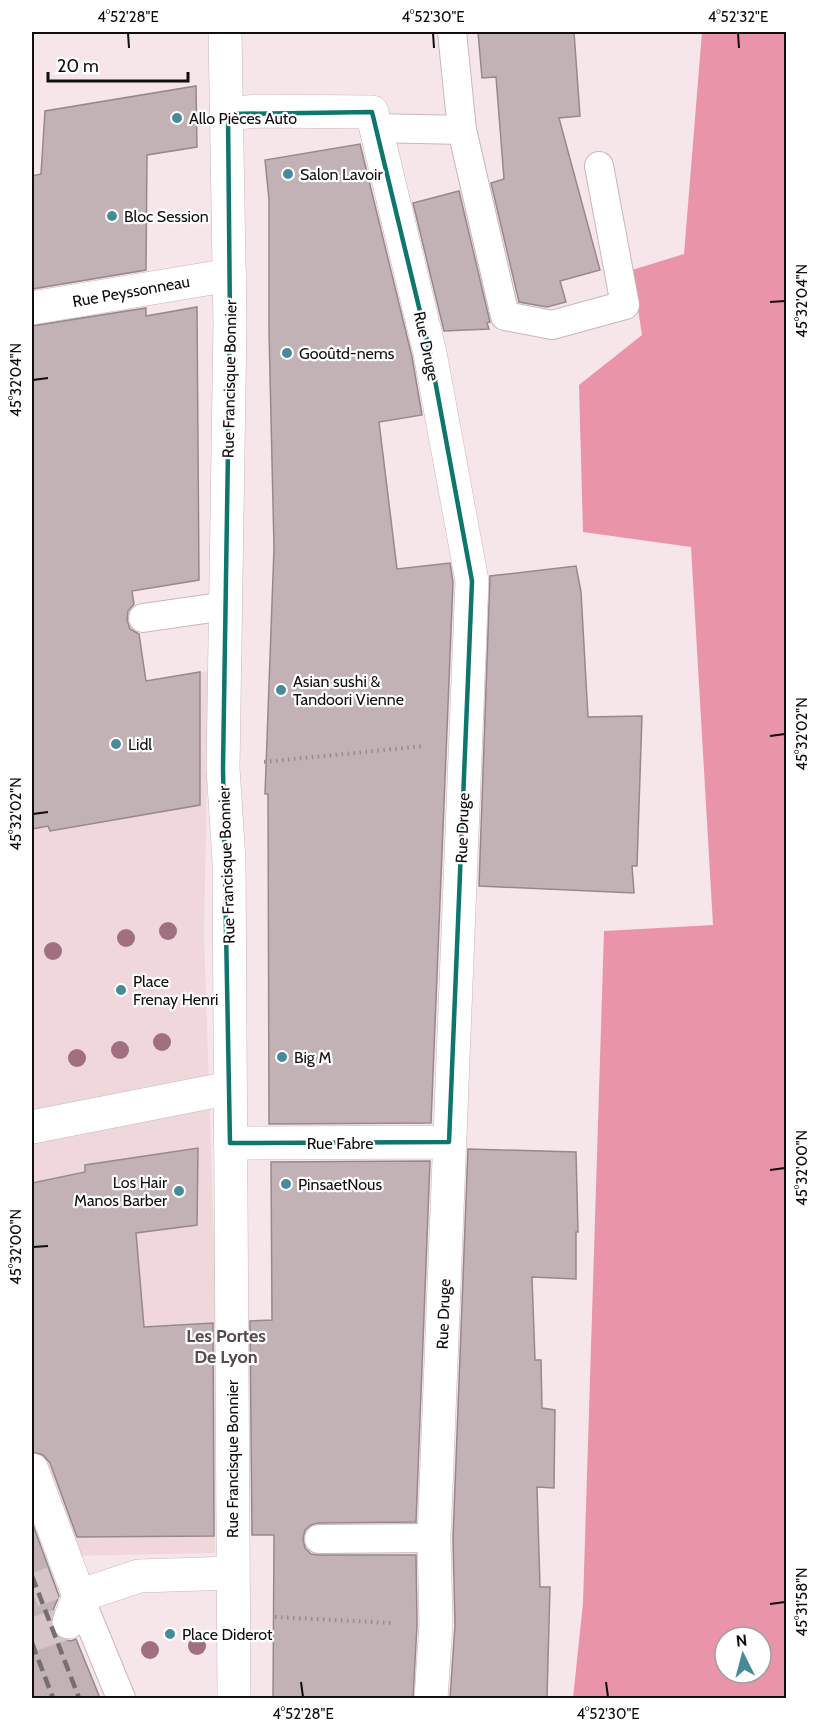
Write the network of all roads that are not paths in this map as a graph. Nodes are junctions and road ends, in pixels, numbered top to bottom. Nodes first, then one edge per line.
1 (225, 32) edge
2 (452, 32) edge
3 (228, 114) junction
4 (376, 129) junction
5 (462, 130) junction
6 (599, 166) dead end
7 (230, 275) junction
8 (32, 308) edge
9 (226, 606) junction
10 (143, 618) dead end
11 (230, 1088) junction
12 (32, 1127) edge
13 (449, 1142) junction
14 (230, 1143) junction
15 (32, 1470) edge
16 (434, 1538) junction
17 (319, 1539) dead end
18 (232, 1573) junction
19 (67, 1600) junction
20 (121, 1698) edge
21 (234, 1698) edge
22 (431, 1698) edge

1 - 3 street, Rue Francisque Bonnier
2 - 5 lane
3 - 4 street
3 - 7 street, Rue Francisque Bonnier
4 - 5 lane
4 - 13 street, Rue Druge
5 - 6 lane
7 - 8 street, Rue Peyssonneau
7 - 9 street, Rue Francisque Bonnier
9 - 10 lane
9 - 11 street, Rue Francisque Bonnier
11 - 12 street
11 - 14 street, Rue Francisque Bonnier
13 - 14 street, Rue Fabre
13 - 16 street, Rue Druge
14 - 18 street, Rue Francisque Bonnier
15 - 19 street
16 - 17 lane
16 - 22 street, Rue Druge
18 - 19 street
18 - 21 street, Rue Francisque Bonnier
19 - 20 lane

